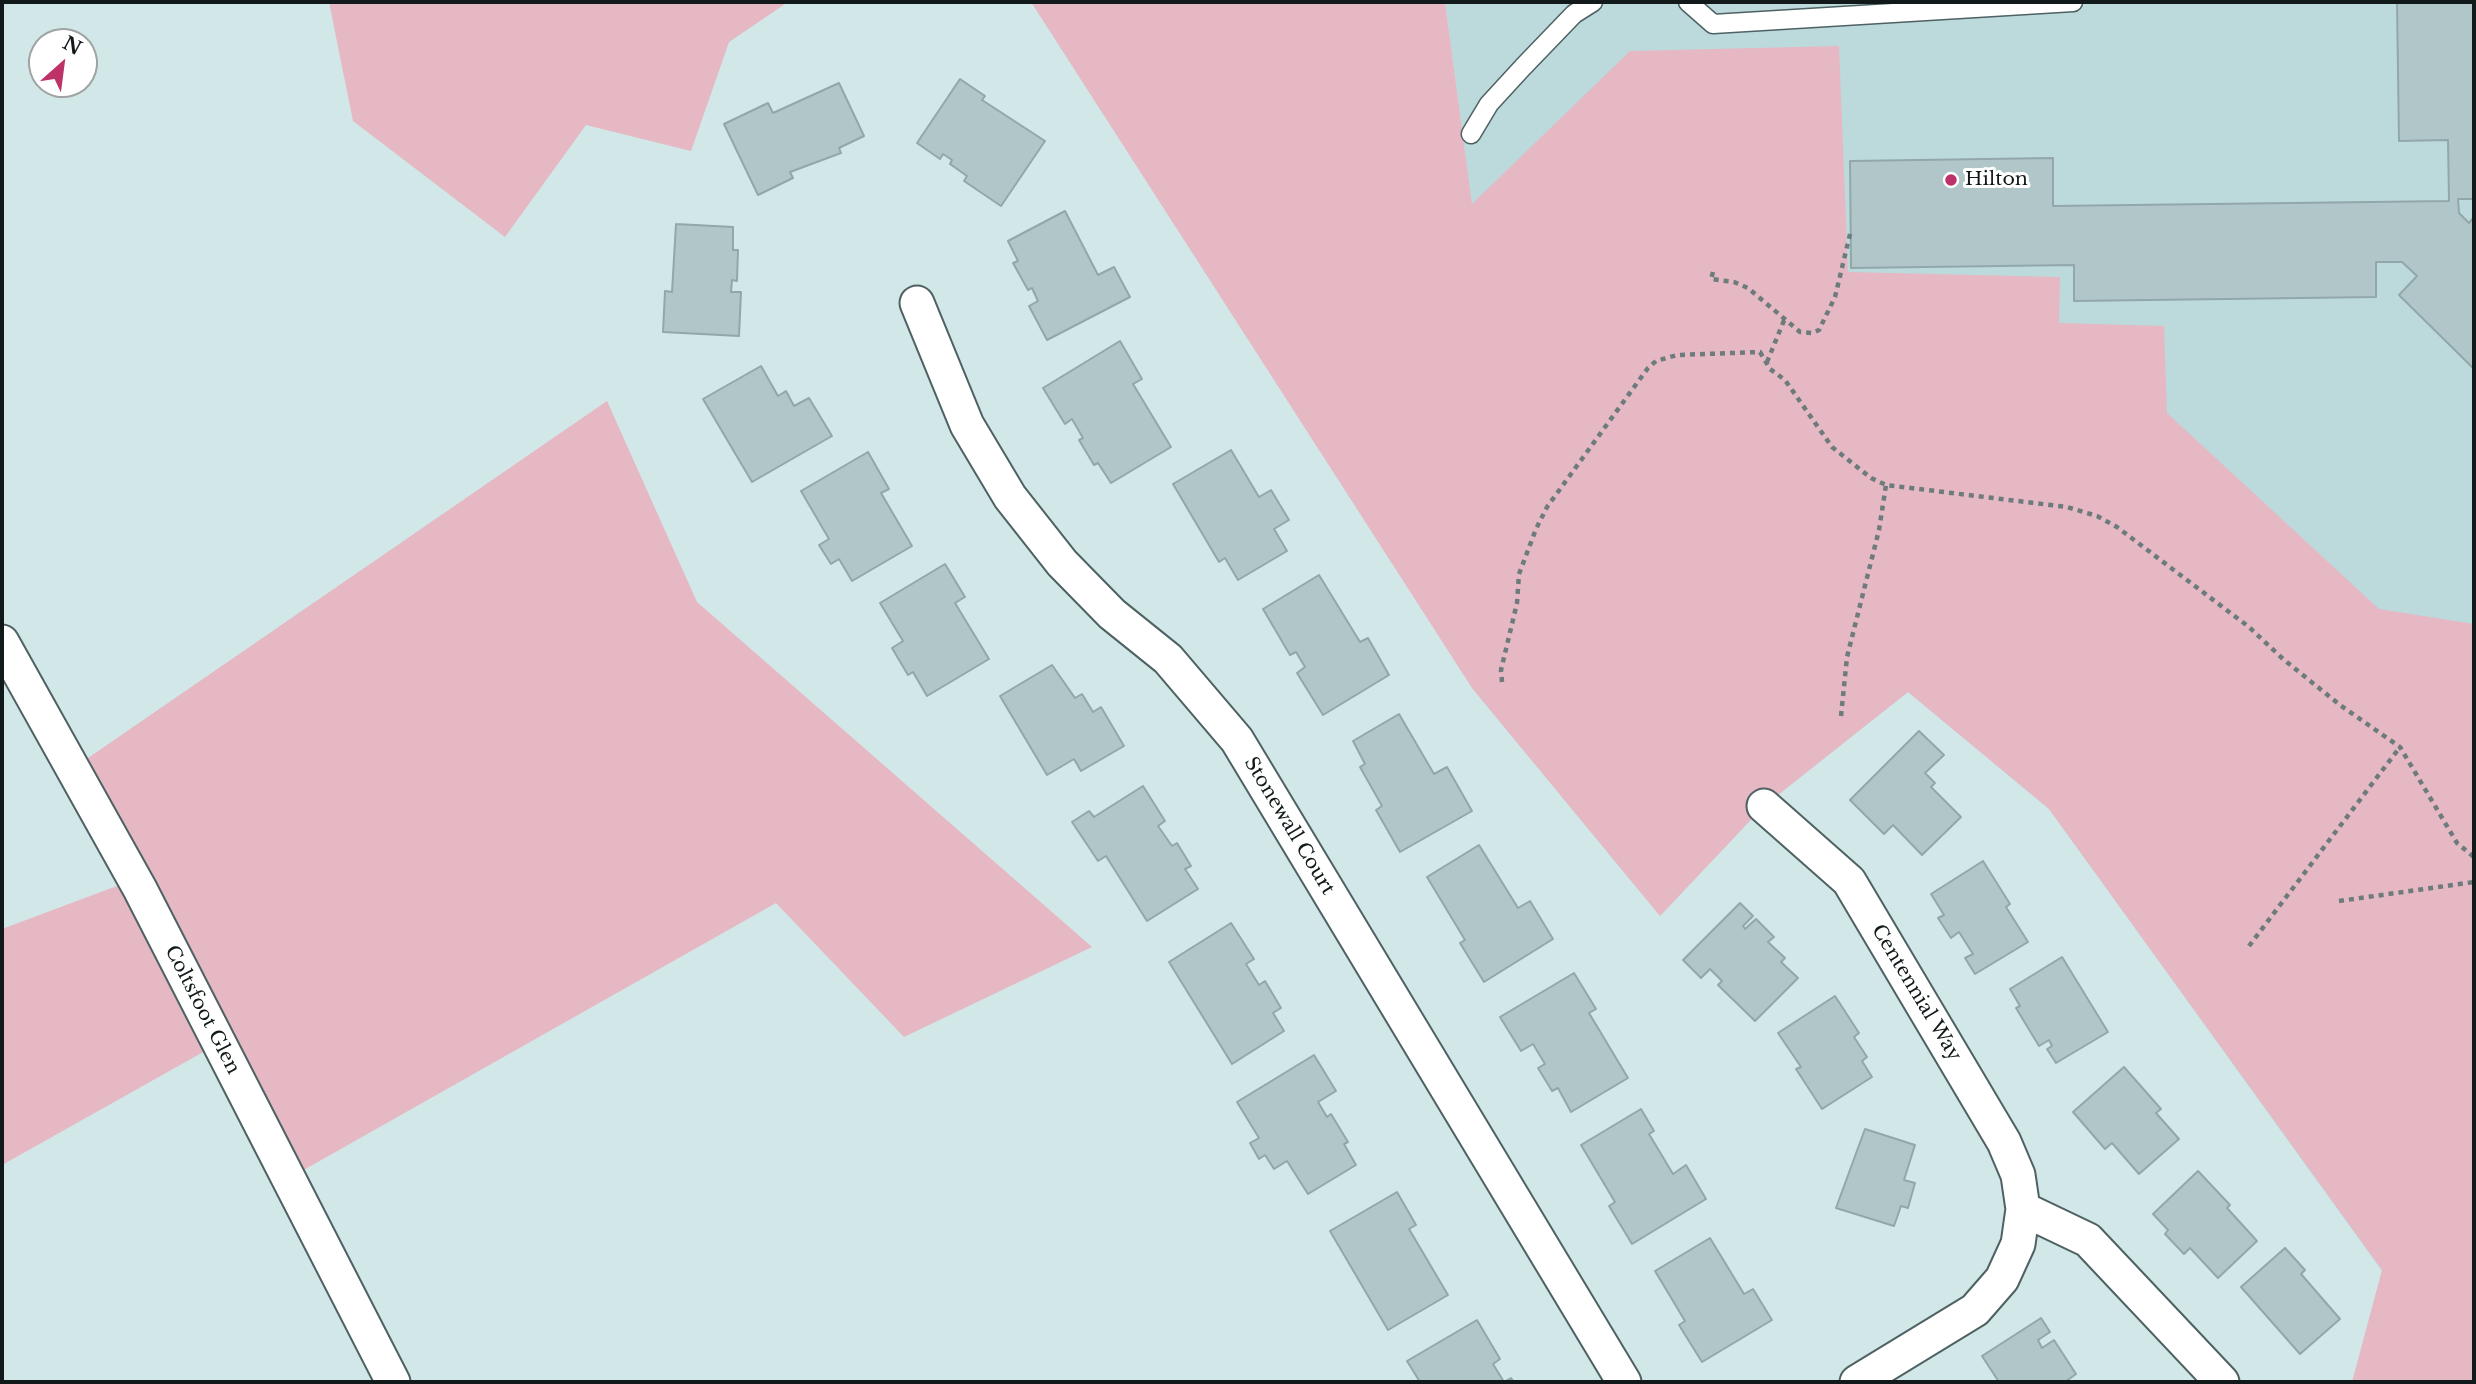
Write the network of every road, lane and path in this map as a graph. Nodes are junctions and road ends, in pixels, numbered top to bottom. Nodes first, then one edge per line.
1 (1593, 2) edge
2 (1688, 2) edge
3 (2073, 2) edge
4 (1471, 134) dead end
5 (1851, 230) dead end
6 (1713, 272) dead end
7 (917, 303) dead end
8 (1785, 318) junction
9 (1766, 363) junction
10 (1886, 485) junction
11 (2, 642) edge
12 (1502, 682) dead end
13 (1840, 716) dead end
14 (2400, 747) junction
15 (1764, 806) dead end
16 (2474, 857) edge
17 (2474, 882) edge
18 (2339, 901) dead end
19 (2249, 946) dead end
20 (2023, 1209) junction
21 (393, 1382) edge
22 (1624, 1382) edge
23 (1857, 1382) edge
24 (2222, 1382) edge

1 - 4 lane
2 - 3 lane
5 - 8 path
6 - 8 path
7 - 22 street, Stonewall Court
8 - 9 path
9 - 10 path
9 - 12 path
10 - 13 path
10 - 14 path
11 - 21 street, Coltsfoot Glen
14 - 16 path
14 - 19 path
15 - 20 street, Centennial Way
17 - 18 path
20 - 23 street, Centennial Way
20 - 24 street

